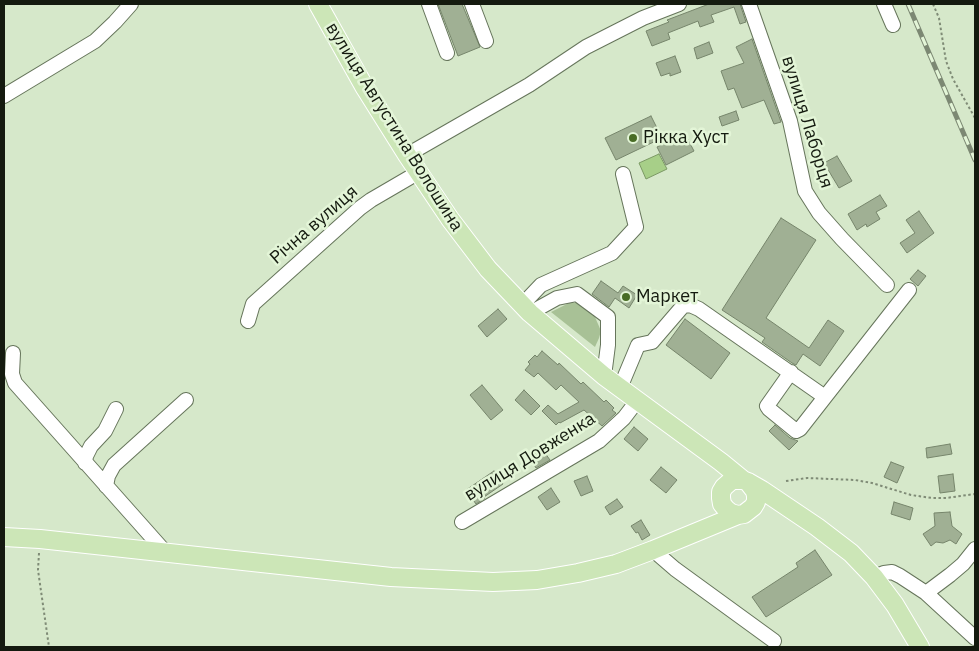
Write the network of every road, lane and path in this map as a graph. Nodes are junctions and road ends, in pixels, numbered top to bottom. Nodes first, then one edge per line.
1 (131, 4) edge
2 (318, 4) edge
3 (429, 4) edge
4 (472, 4) edge
5 (679, 4) edge
6 (749, 4) edge
7 (884, 4) edge
8 (933, 4) edge
9 (893, 25) dead end
10 (486, 41) dead end
11 (447, 53) dead end
12 (4, 96) edge
13 (975, 118) edge
14 (407, 155) junction
15 (418, 172) junction
16 (623, 174) dead end
17 (887, 285) dead end
18 (909, 290) dead end
19 (526, 309) junction
20 (248, 321) dead end
21 (13, 353) dead end
22 (791, 372) junction
23 (604, 376) junction
24 (620, 388) junction
25 (826, 397) junction
26 (186, 400) dead end
27 (637, 401) junction
28 (116, 409) dead end
29 (721, 462) junction
30 (85, 463) junction
31 (746, 481) junction
32 (786, 481) dead end
33 (106, 486) junction
34 (722, 489) junction
35 (975, 494) edge
36 (741, 514) junction
37 (799, 515) junction
38 (462, 522) dead end
39 (692, 534) junction
40 (4, 537) edge
41 (40, 539) junction
42 (975, 549) edge
43 (654, 550) junction
44 (166, 553) junction
45 (874, 577) junction
46 (926, 593) junction
47 (975, 638) edge
48 (774, 641) dead end
49 (49, 647) edge
50 (920, 647) edge

1 - 12 street
2 - 14 main road, вулиця Августина Волошина
3 - 11 street
4 - 10 street
5 - 14 street
6 - 17 street, вулиця Лаборця
7 - 9 street
8 - 13 path
14 - 15 main road, вулиця Августина Волошина
15 - 19 main road, вулиця Августина Волошина
15 - 20 street, Річна вулиця
16 - 19 street
18 - 25 street
19 - 23 main road, вулиця Августина Волошина
19 - 23 street
21 - 30 street
22 - 24 street
22 - 25 street
22 - 25 street
23 - 24 main road, вулиця Августина Волошина
24 - 27 main road, вулиця Августина Волошина
26 - 33 street
27 - 29 main road, вулиця Августина Волошина
27 - 38 street, вулиця Довженка
28 - 30 street
29 - 31 main road, вулиця Августина Волошина
29 - 34 main road
30 - 33 street
31 - 34 main road
31 - 36 main road
31 - 37 main road, вулиця Августина Волошина
32 - 35 path
33 - 44 street
34 - 36 main road
34 - 39 main road
36 - 37 main road, вулиця Августина Волошина
36 - 39 main road, вулиця Августина Волошина
37 - 45 main road, вулиця Августина Волошина
39 - 43 main road, вулиця Августина Волошина
40 - 41 main road, вулиця Августина Волошина
41 - 44 main road, вулиця Августина Волошина
41 - 49 path
42 - 46 street
43 - 44 main road, вулиця Августина Волошина
43 - 48 street
45 - 46 street
45 - 50 main road, вулиця Августина Волошина
46 - 47 street

